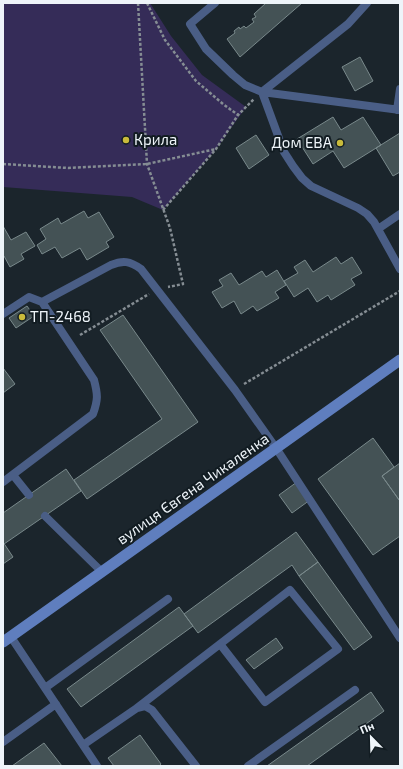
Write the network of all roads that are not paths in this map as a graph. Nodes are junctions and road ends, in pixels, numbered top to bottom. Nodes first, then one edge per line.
1 (215, 3) edge
2 (367, 3) edge
3 (400, 89) edge
4 (262, 92) junction
5 (399, 110) edge
6 (400, 214) edge
7 (378, 229) junction
8 (400, 269) edge
9 (42, 302) junction
10 (3, 314) edge
11 (400, 360) edge
12 (276, 448) junction
13 (13, 475) junction
14 (3, 482) edge
15 (29, 495) dead end
16 (44, 516) dead end
17 (102, 572) junction
18 (168, 599) dead end
19 (400, 638) edge
20 (7, 640) edge
21 (220, 644) junction
22 (45, 688) junction
23 (355, 690) dead end
24 (56, 704) junction
25 (137, 708) junction
26 (3, 742) edge
27 (83, 745) junction
28 (97, 766) edge
29 (196, 766) edge
30 (248, 766) edge

1 - 4 lane
2 - 4 lane
3 - 5 lane
4 - 5 lane
4 - 7 lane
6 - 7 lane
7 - 8 lane
9 - 10 lane
9 - 12 lane
9 - 13 lane
11 - 12 main road, вулиця Євгена Чикаленка
12 - 17 main road, вулиця Євгена Чикаленка
12 - 19 lane
13 - 14 lane
13 - 15 lane
16 - 17 lane
17 - 20 main road, вулиця Євгена Чикаленка
18 - 22 lane
20 - 22 lane
21 - 21 lane
21 - 25 lane
22 - 24 lane
23 - 30 lane
24 - 26 lane
24 - 27 lane
25 - 27 lane
25 - 29 lane
27 - 28 lane

